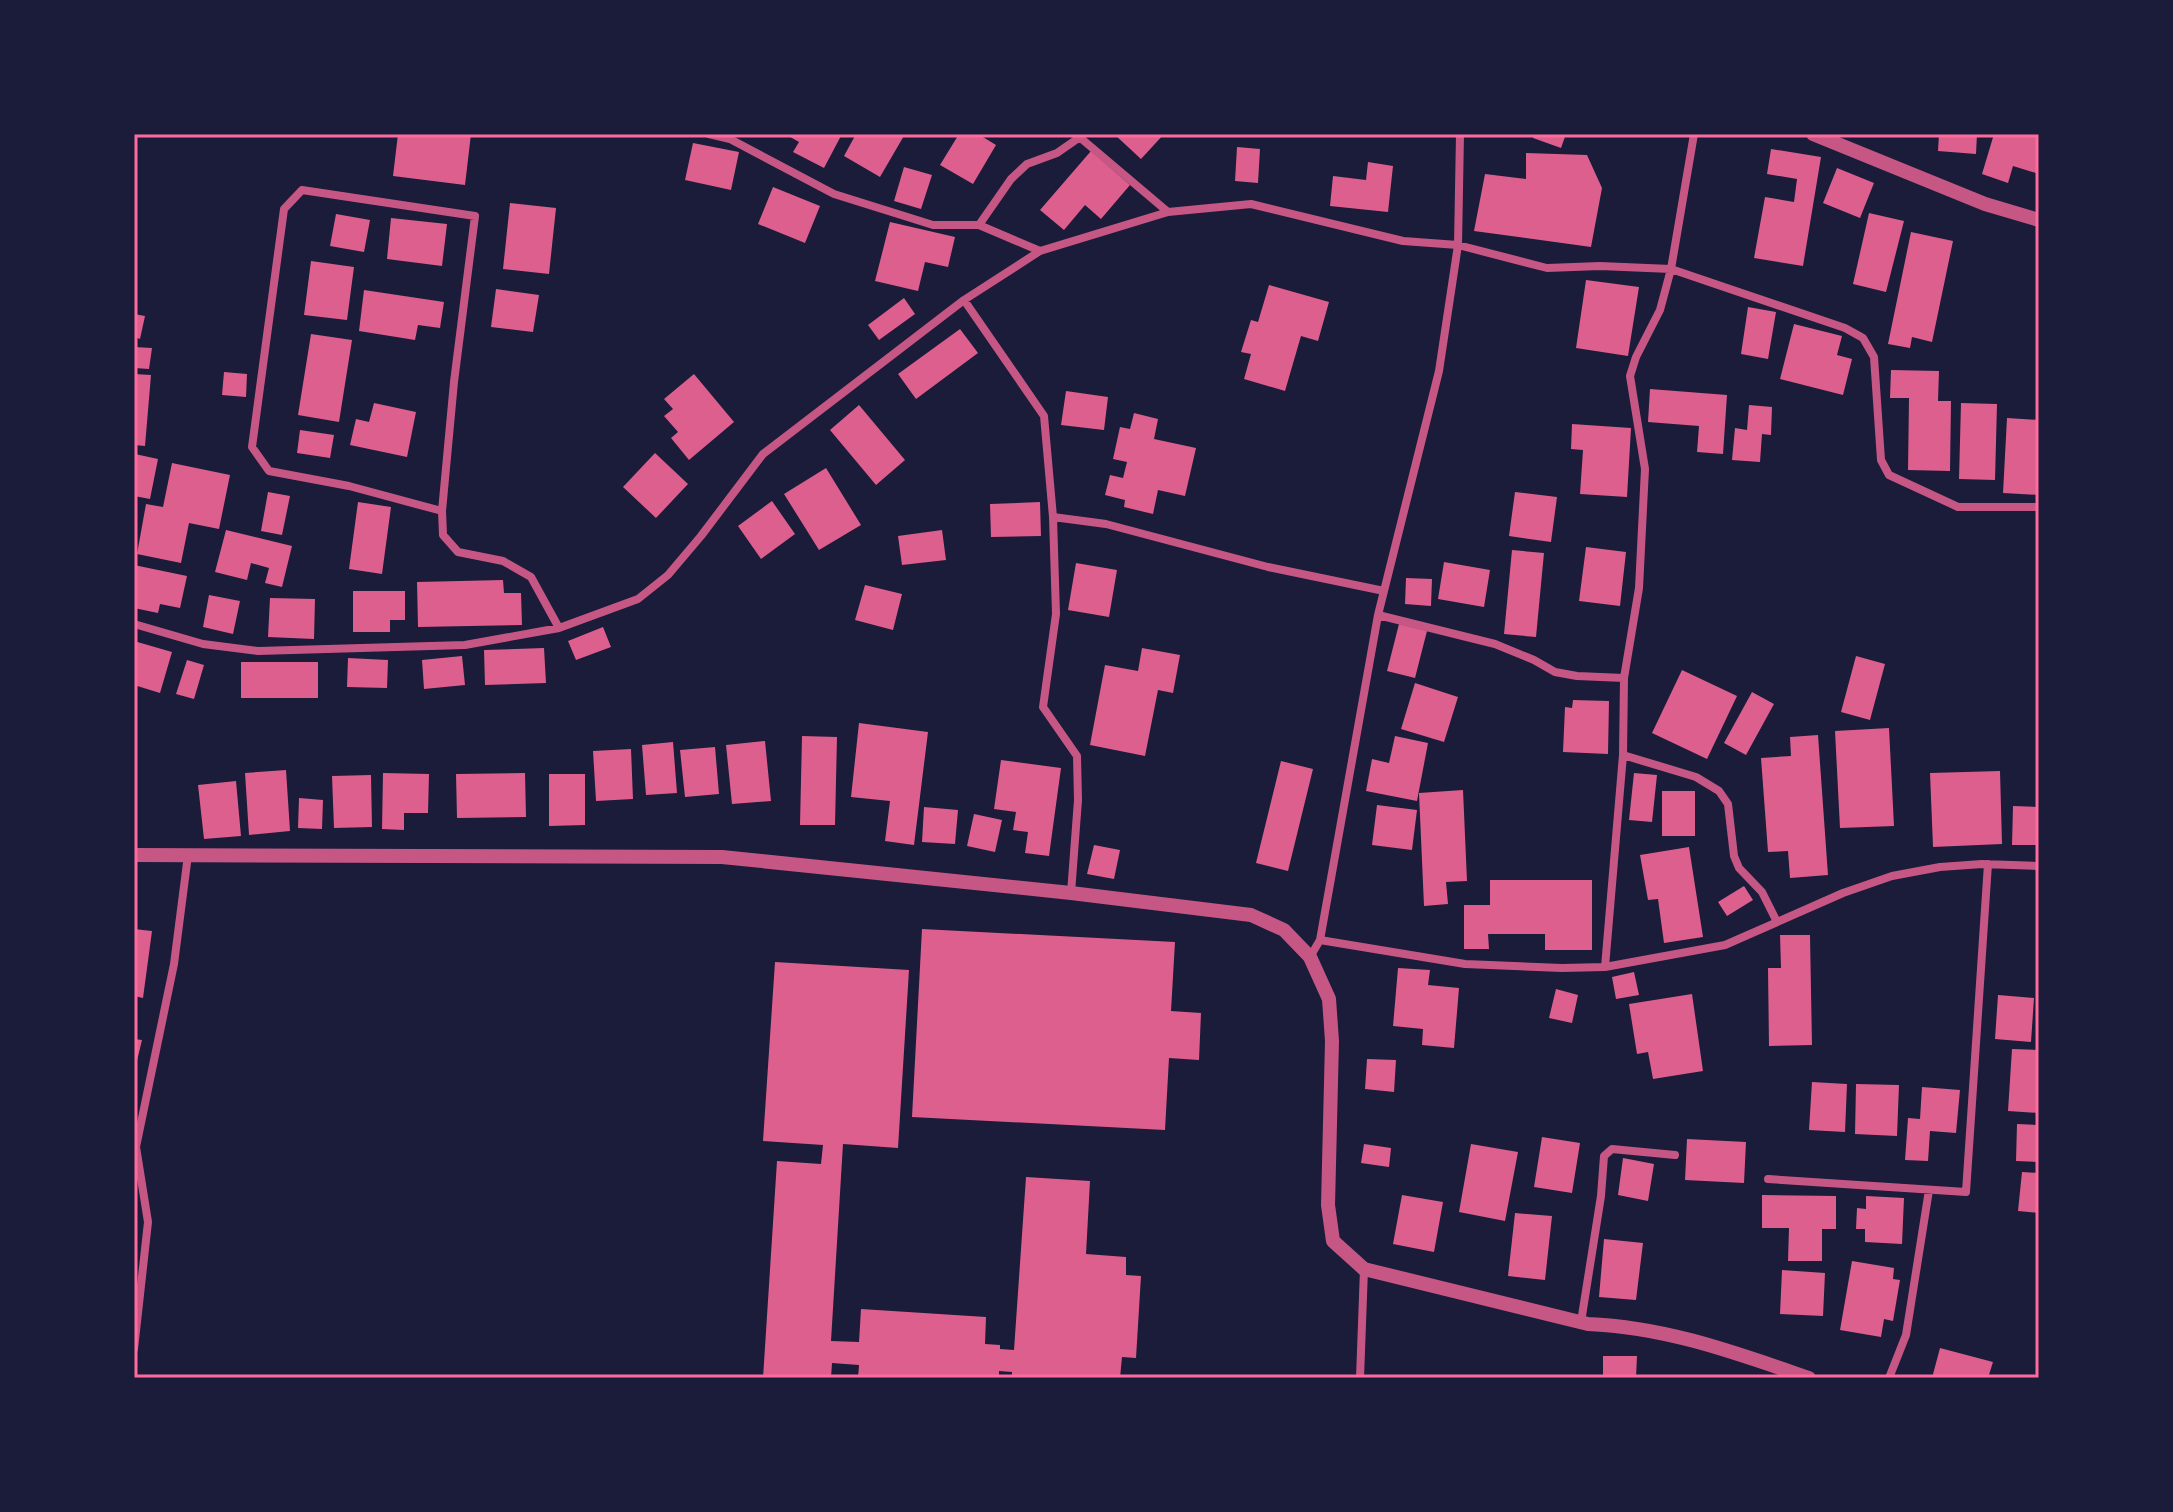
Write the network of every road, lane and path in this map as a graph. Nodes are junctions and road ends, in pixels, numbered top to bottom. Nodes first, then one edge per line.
1 (709, 134) edge
2 (1460, 134) edge
3 (1694, 134) edge
4 (1813, 134) edge
5 (1078, 136) edge
6 (1168, 212) junction
7 (2039, 220) edge
8 (979, 225) junction
9 (1458, 245) junction
10 (1040, 251) junction
11 (1671, 269) junction
12 (964, 300) junction
13 (2039, 507) edge
14 (442, 511) junction
15 (1053, 517) junction
16 (1384, 591) junction
17 (1378, 615) junction
18 (134, 624) edge
19 (559, 628) junction
20 (1624, 678) junction
21 (1623, 755) junction
22 (134, 855) edge
23 (188, 855) junction
24 (1988, 864) junction
25 (2039, 866) edge
26 (1071, 893) junction
27 (1777, 922) junction
28 (1320, 940) junction
29 (1310, 957) junction
30 (1605, 967) junction
31 (1675, 1155) dead end
32 (1768, 1179) dead end
33 (1929, 1190) junction
34 (1364, 1269) junction
35 (1581, 1322) junction
36 (134, 1349) edge
37 (1360, 1378) edge
38 (1809, 1378) edge
39 (1889, 1378) edge

1 - 8 street
2 - 9 street
3 - 11 street
4 - 7 street
5 - 6 street
5 - 8 street
6 - 9 street
6 - 10 street
8 - 10 street
9 - 11 street
9 - 16 street
10 - 12 street
11 - 13 street
11 - 20 street
12 - 15 street
12 - 19 street
14 - 14 street
14 - 19 street
15 - 16 street
15 - 26 street
16 - 17 street
17 - 20 street
17 - 28 street
18 - 19 street
20 - 21 street
21 - 27 street
21 - 30 street
22 - 23 street
23 - 26 street
23 - 36 street
24 - 25 street
24 - 27 street
24 - 33 street
26 - 29 street
27 - 30 street
28 - 29 street
28 - 30 street
29 - 34 street
31 - 35 street
32 - 33 street
33 - 39 street
34 - 35 street
34 - 37 street
35 - 38 street

